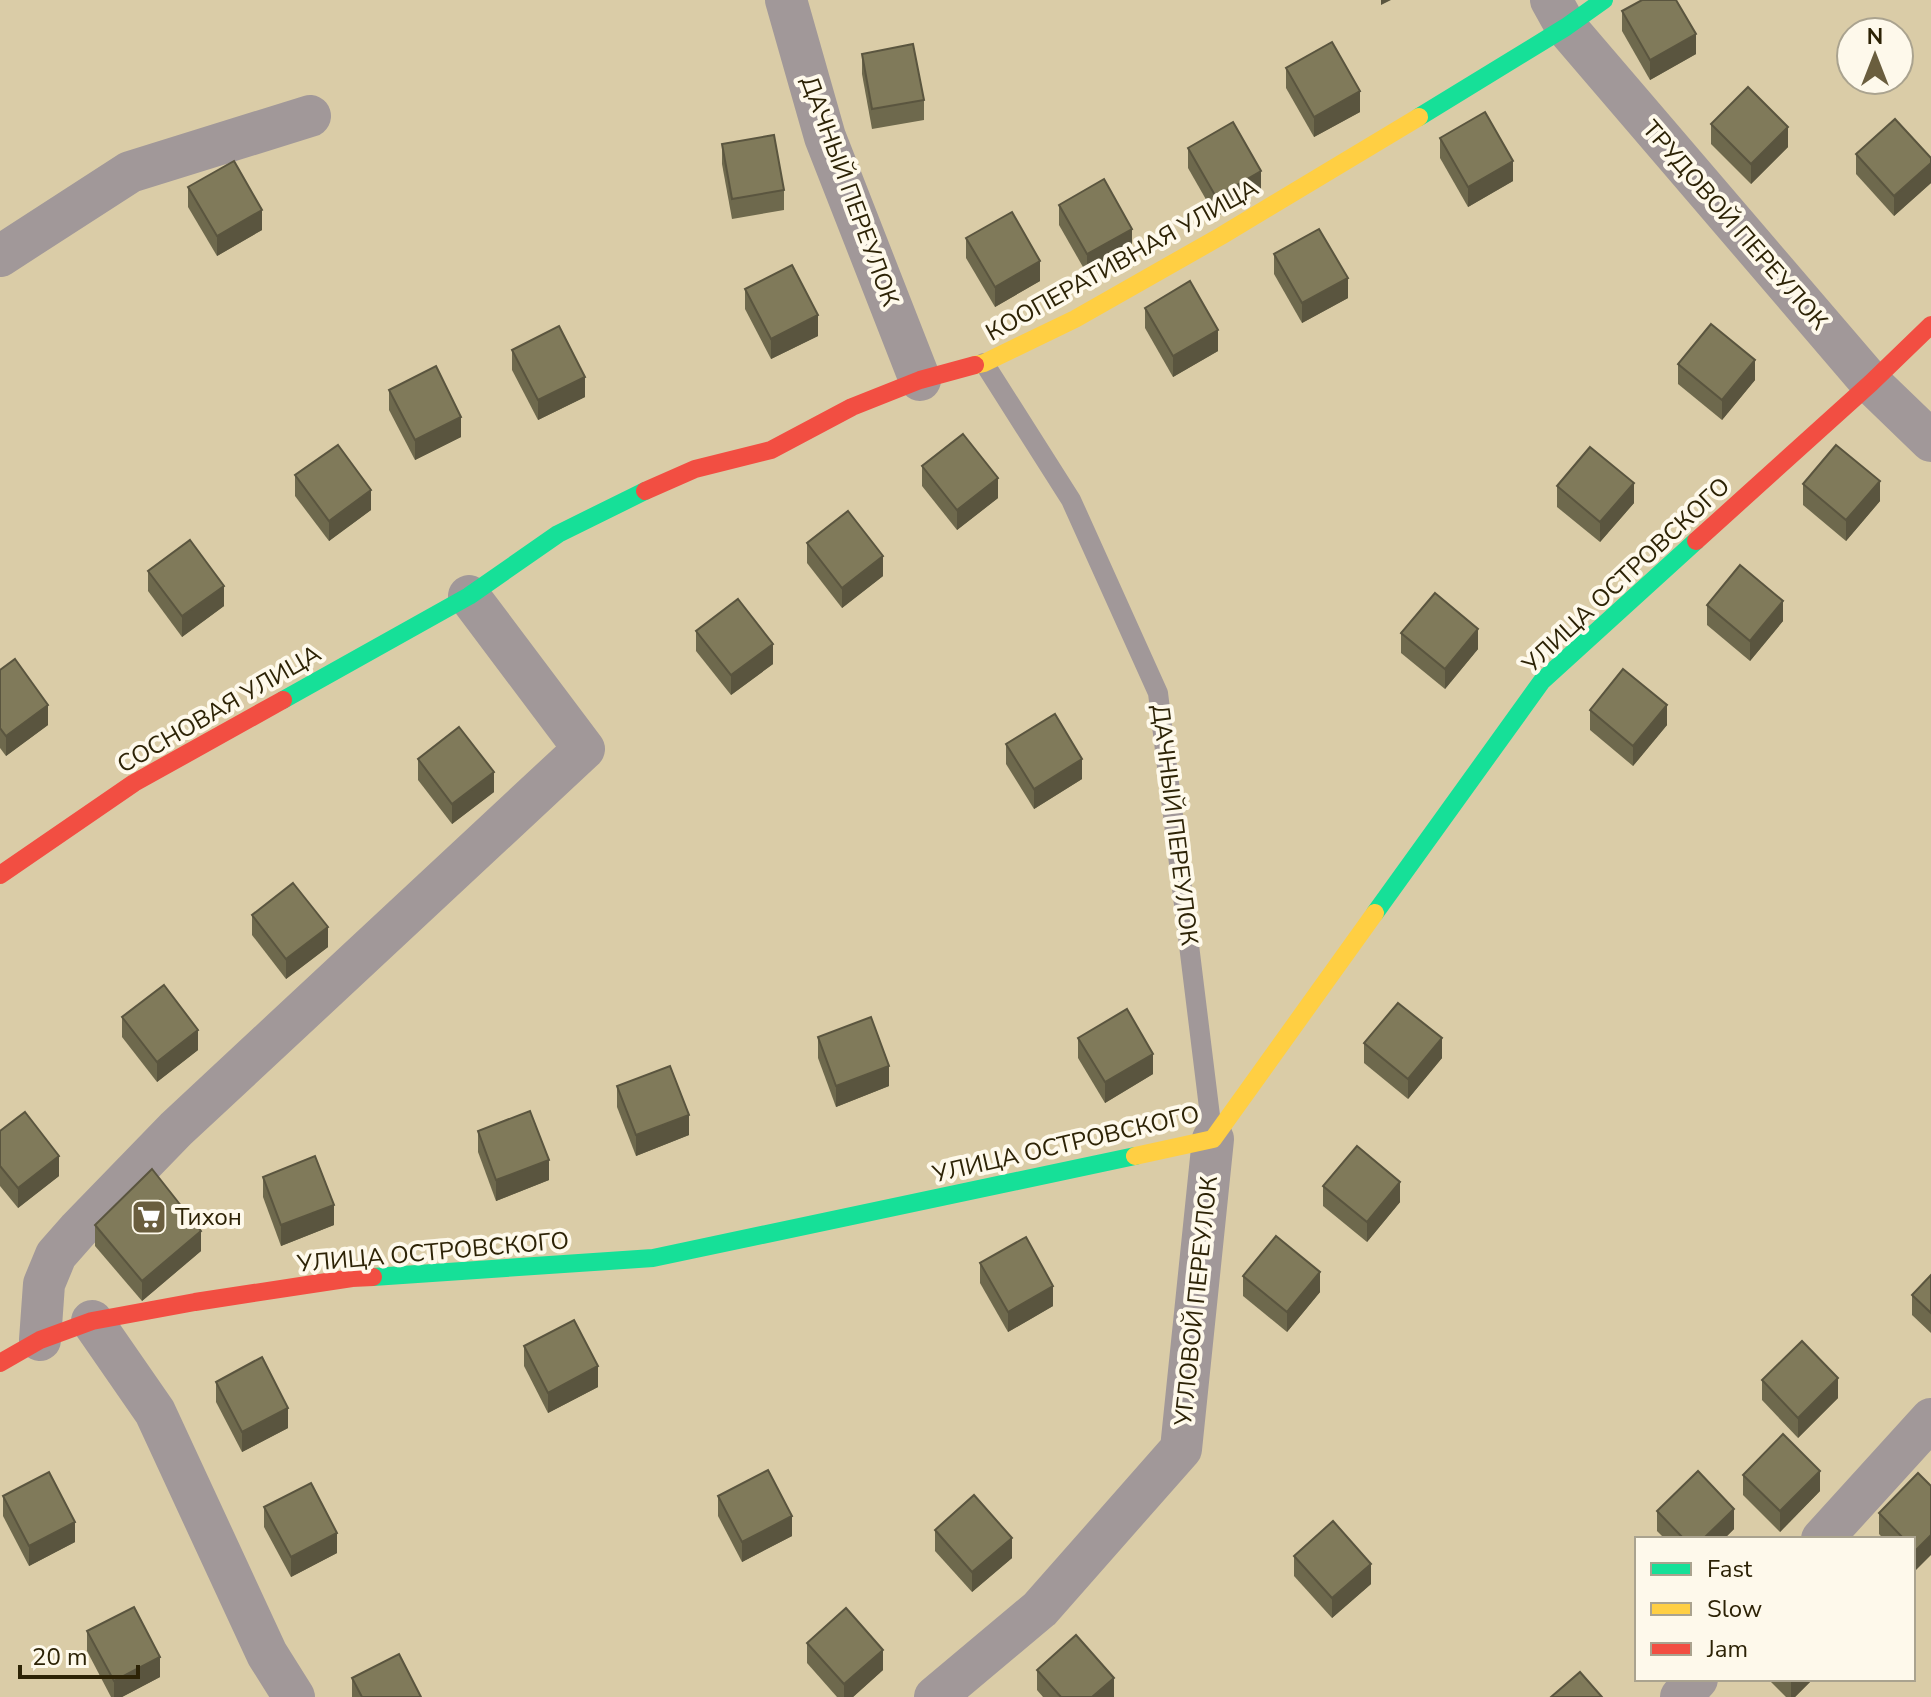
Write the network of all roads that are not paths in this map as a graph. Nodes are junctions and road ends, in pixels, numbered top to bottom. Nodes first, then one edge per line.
1 (786, 0) edge
2 (1604, 0) edge
3 (1558, 14) edge
4 (310, 116) dead end
5 (0, 256) edge
6 (1931, 325) edge
7 (984, 363) junction
8 (920, 380) junction
9 (1871, 383) junction
10 (1931, 441) edge
11 (469, 596) junction
12 (0, 875) edge
13 (1213, 1139) junction
14 (92, 1321) junction
15 (40, 1340) junction
16 (0, 1363) edge
17 (1931, 1419) edge
18 (1824, 1537) edge
19 (1695, 1681) edge
20 (294, 1697) edge
21 (935, 1697) edge
22 (1681, 1697) edge

1 - 8 street, ДАЧНЫЙ ПЕРЕУЛОК
2 - 3 street, КООПЕРАТИВНАЯ УЛИЦА
3 - 7 street, КООПЕРАТИВНАЯ УЛИЦА
3 - 9 street, ТРУДОВОЙ ПЕРЕУЛОК
4 - 5 street
6 - 9 street, УЛИЦА ОСТРОВСКОГО
7 - 8 street, КООПЕРАТИВНАЯ УЛИЦА
7 - 13 lane, ДАЧНЫЙ ПЕРЕУЛОК
8 - 11 street, КООПЕРАТИВНАЯ УЛИЦА
9 - 10 street, ТРУДОВОЙ ПЕРЕУЛОК
9 - 13 street, УЛИЦА ОСТРОВСКОГО
11 - 12 street, СОСНОВАЯ УЛИЦА
11 - 15 street
13 - 14 street, УЛИЦА ОСТРОВСКОГО
13 - 21 street, УГЛОВОЙ ПЕРЕУЛОК
14 - 15 street, УЛИЦА ОСТРОВСКОГО
14 - 20 street
15 - 16 street, УЛИЦА ОСТРОВСКОГО
17 - 18 street
19 - 22 street

